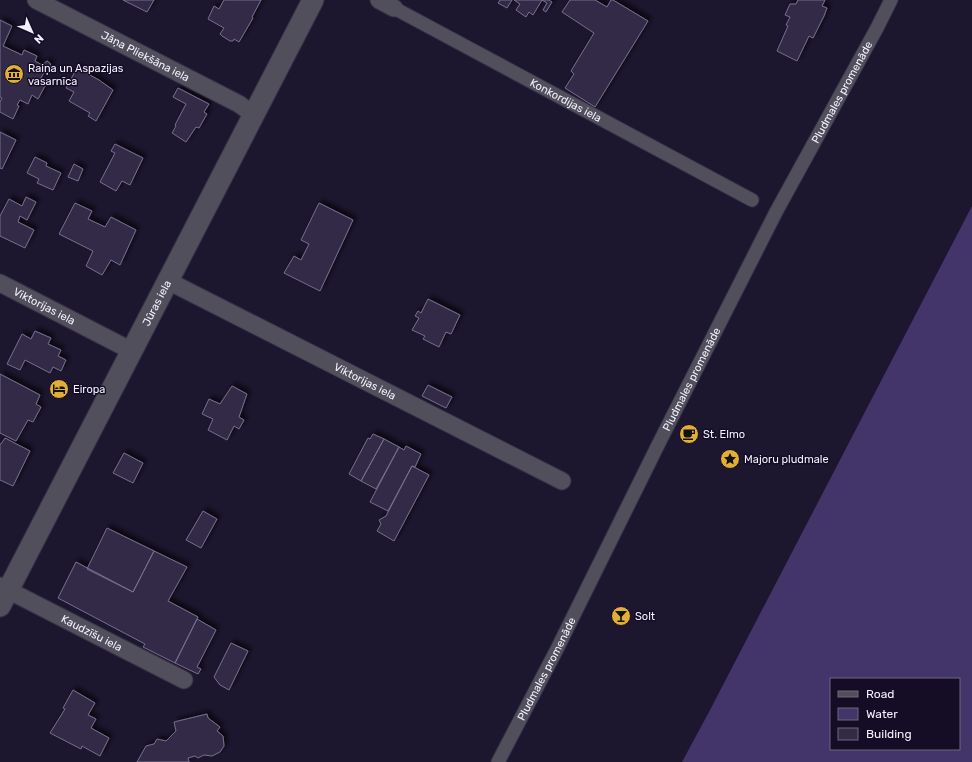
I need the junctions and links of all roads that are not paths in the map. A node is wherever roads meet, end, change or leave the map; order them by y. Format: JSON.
{"nodes":[{"id":1,"x":36,"y":0,"type":"edge"},
{"id":2,"x":313,"y":0,"type":"edge"},
{"id":3,"x":891,"y":0,"type":"edge"},
{"id":4,"x":386,"y":4,"type":"edge"},
{"id":5,"x":254,"y":115,"type":"junction"},
{"id":6,"x":752,"y":200,"type":"dead end"},
{"id":7,"x":168,"y":282,"type":"junction"},
{"id":8,"x":0,"y":283,"type":"edge"},
{"id":9,"x":132,"y":351,"type":"junction"},
{"id":10,"x":562,"y":480,"type":"dead end"},
{"id":11,"x":3,"y":594,"type":"edge"},
{"id":12,"x":184,"y":680,"type":"dead end"},
{"id":13,"x":498,"y":762,"type":"edge"}],
"edges":[{"from":1,"to":5,"type":"street","name":"Jāņa Pliekšāna iela"},
{"from":2,"to":5,"type":"street","name":"Jūras iela"},
{"from":3,"to":13,"type":"street","name":"Pludmales promenāde"},
{"from":4,"to":6,"type":"street","name":"Konkordijas iela"},
{"from":5,"to":7,"type":"street","name":"Jūras iela"},
{"from":7,"to":9,"type":"street","name":"Jūras iela"},
{"from":7,"to":10,"type":"street","name":"Viktorijas iela"},
{"from":8,"to":9,"type":"street","name":"Viktorijas iela"},
{"from":9,"to":11,"type":"street","name":"Jūras iela"},
{"from":11,"to":12,"type":"street","name":"Kaudzīšu iela"}]}
